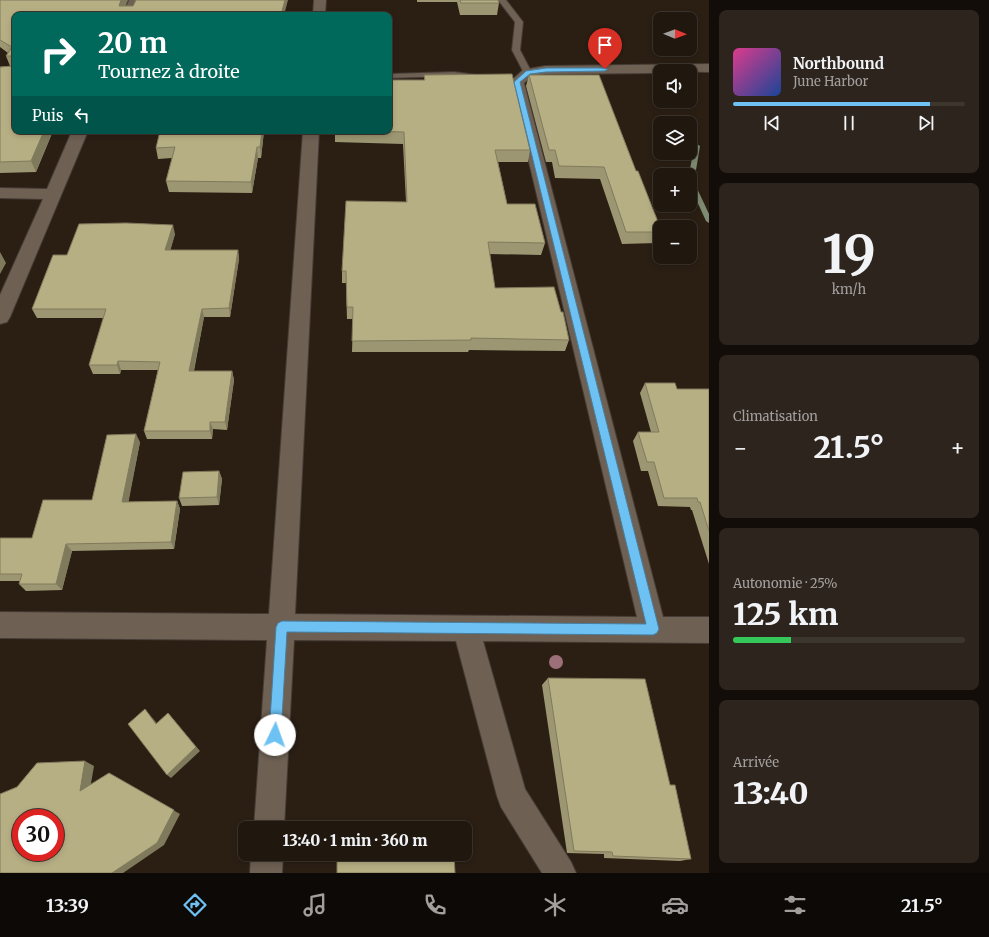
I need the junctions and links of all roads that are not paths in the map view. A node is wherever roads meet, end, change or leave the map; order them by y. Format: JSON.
{"nodes":[{"id":1,"x":135,"y":0,"type":"edge"},
{"id":2,"x":320,"y":0,"type":"edge"},
{"id":3,"x":502,"y":0,"type":"edge"},
{"id":4,"x":130,"y":12,"type":"edge"},
{"id":5,"x":319,"y":12,"type":"edge"},
{"id":6,"x":709,"y":68,"type":"edge"},
{"id":7,"x":392,"y":76,"type":"edge"},
{"id":8,"x":485,"y":78,"type":"edge"},
{"id":9,"x":518,"y":78,"type":"junction"},
{"id":10,"x":79,"y":134,"type":"edge"},
{"id":11,"x":311,"y":134,"type":"edge"},
{"id":12,"x":0,"y":193,"type":"edge"},
{"id":13,"x":53,"y":194,"type":"junction"},
{"id":14,"x":0,"y":317,"type":"edge"},
{"id":15,"x":0,"y":624,"type":"edge"},
{"id":16,"x":282,"y":627,"type":"junction"},
{"id":17,"x":466,"y":628,"type":"junction"},
{"id":18,"x":653,"y":629,"type":"junction"},
{"id":19,"x":709,"y":630,"type":"edge"},
{"id":20,"x":269,"y":821,"type":"edge"},
{"id":21,"x":267,"y":861,"type":"edge"},
{"id":22,"x":266,"y":873,"type":"edge"},
{"id":23,"x":560,"y":873,"type":"edge"}],
"edges":[{"from":1,"to":4,"type":"street"},
{"from":2,"to":5,"type":"street"},
{"from":3,"to":9,"type":"lane"},
{"from":6,"to":9,"type":"street"},
{"from":7,"to":8,"type":"lane"},
{"from":9,"to":18,"type":"street"},
{"from":10,"to":13,"type":"street"},
{"from":11,"to":16,"type":"street"},
{"from":12,"to":13,"type":"street"},
{"from":13,"to":14,"type":"street"},
{"from":15,"to":16,"type":"street"},
{"from":16,"to":17,"type":"street"},
{"from":16,"to":20,"type":"street"},
{"from":17,"to":18,"type":"street"},
{"from":17,"to":23,"type":"street"},
{"from":18,"to":19,"type":"street"},
{"from":21,"to":22,"type":"street"}]}
